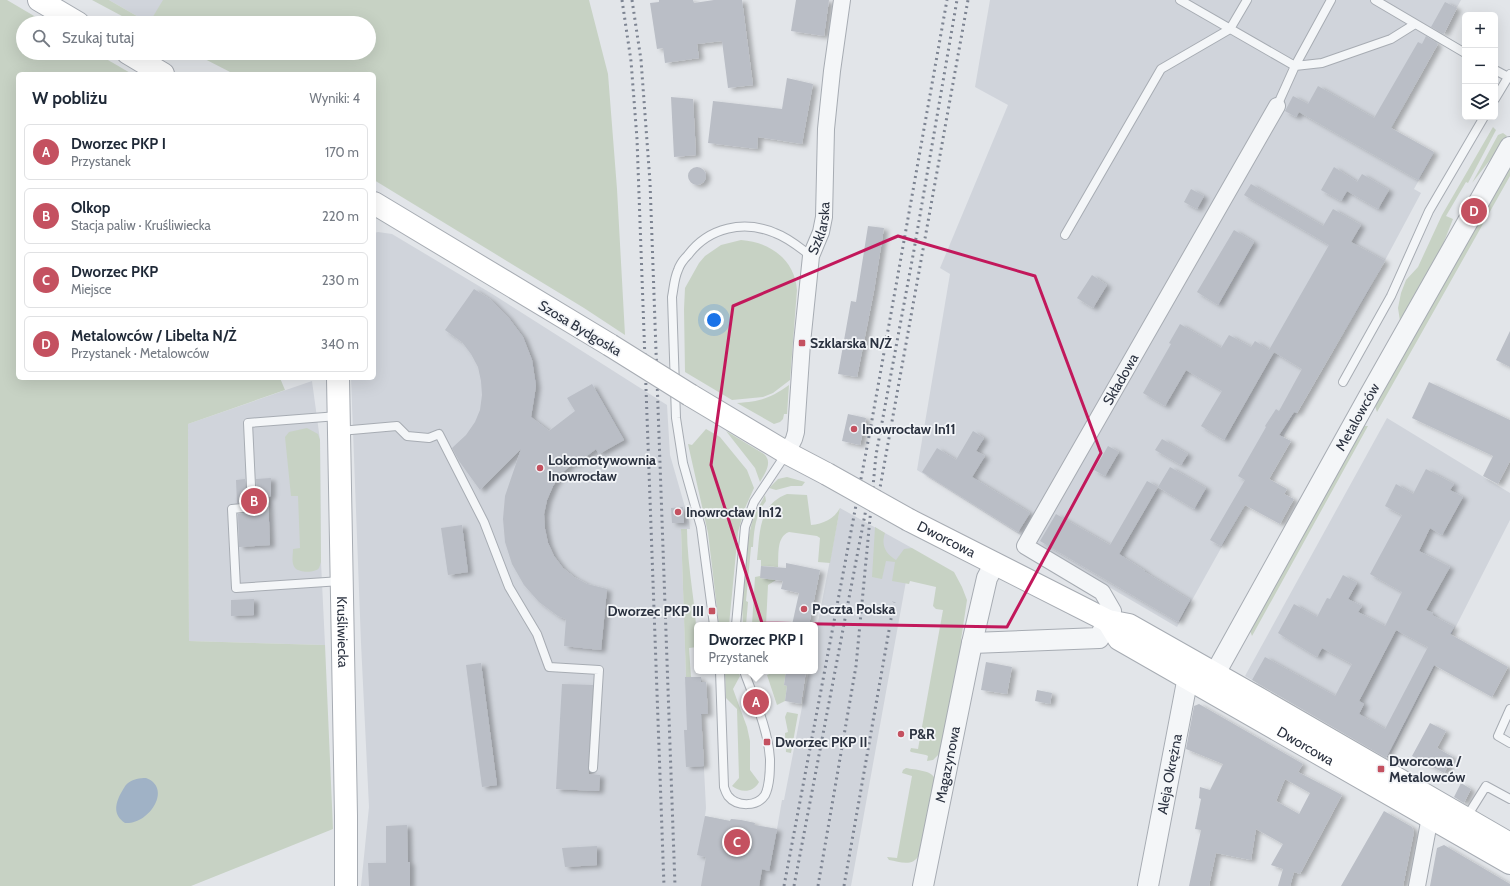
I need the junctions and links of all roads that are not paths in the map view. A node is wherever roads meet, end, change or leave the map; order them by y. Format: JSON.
{"nodes":[{"id":1,"x":39,"y":0,"type":"edge"},
{"id":2,"x":842,"y":0,"type":"edge"},
{"id":3,"x":1180,"y":0,"type":"edge"},
{"id":4,"x":1247,"y":0,"type":"edge"},
{"id":5,"x":1331,"y":0,"type":"edge"},
{"id":6,"x":1375,"y":0,"type":"edge"},
{"id":7,"x":66,"y":16,"type":"edge"},
{"id":8,"x":1415,"y":24,"type":"junction"},
{"id":9,"x":1230,"y":29,"type":"junction"},
{"id":10,"x":1462,"y":51,"type":"edge"},
{"id":11,"x":140,"y":60,"type":"edge"},
{"id":12,"x":1295,"y":66,"type":"junction"},
{"id":13,"x":1498,"y":71,"type":"edge"},
{"id":14,"x":160,"y":72,"type":"edge"},
{"id":15,"x":1509,"y":76,"type":"edge"},
{"id":16,"x":1498,"y":94,"type":"edge"},
{"id":17,"x":1278,"y":106,"type":"joint"},
{"id":18,"x":1482,"y":120,"type":"edge"},
{"id":19,"x":1510,"y":147,"type":"edge"},
{"id":20,"x":376,"y":204,"type":"edge"},
{"id":21,"x":1065,"y":235,"type":"dead end"},
{"id":22,"x":811,"y":256,"type":"junction"},
{"id":23,"x":338,"y":380,"type":"edge"},
{"id":24,"x":1343,"y":382,"type":"dead end"},
{"id":25,"x":339,"y":424,"type":"junction"},
{"id":26,"x":787,"y":453,"type":"junction"},
{"id":27,"x":995,"y":563,"type":"junction"},
{"id":28,"x":342,"y":581,"type":"junction"},
{"id":29,"x":1108,"y":621,"type":"junction"},
{"id":30,"x":714,"y":622,"type":"edge"},
{"id":31,"x":736,"y":622,"type":"edge"},
{"id":32,"x":972,"y":643,"type":"junction"},
{"id":33,"x":720,"y":674,"type":"edge"},
{"id":34,"x":745,"y":674,"type":"edge"},
{"id":35,"x":1203,"y":676,"type":"junction"},
{"id":36,"x":1510,"y":709,"type":"edge"},
{"id":37,"x":1510,"y":743,"type":"edge"},
{"id":38,"x":593,"y":768,"type":"dead end"},
{"id":39,"x":1510,"y":799,"type":"edge"},
{"id":40,"x":1434,"y":810,"type":"junction"},
{"id":41,"x":1465,"y":819,"type":"junction"},
{"id":42,"x":1510,"y":844,"type":"edge"},
{"id":43,"x":1510,"y":863,"type":"edge"},
{"id":44,"x":346,"y":886,"type":"edge"},
{"id":45,"x":924,"y":886,"type":"edge"},
{"id":46,"x":1148,"y":886,"type":"edge"},
{"id":47,"x":1417,"y":886,"type":"edge"}],
"edges":[{"from":1,"to":7,"type":"main road"},
{"from":2,"to":22,"type":"street","name":"Szklarska"},
{"from":3,"to":9,"type":"lane"},
{"from":4,"to":9,"type":"lane"},
{"from":5,"to":12,"type":"lane"},
{"from":6,"to":8,"type":"lane"},
{"from":8,"to":10,"type":"lane"},
{"from":8,"to":12,"type":"lane"},
{"from":9,"to":12,"type":"lane"},
{"from":9,"to":21,"type":"lane"},
{"from":11,"to":14,"type":"main road"},
{"from":12,"to":17,"type":"lane"},
{"from":13,"to":15,"type":"lane"},
{"from":15,"to":16,"type":"lane"},
{"from":17,"to":29,"type":"street","name":"Składowa"},
{"from":18,"to":24,"type":"lane"},
{"from":19,"to":35,"type":"street","name":"Metalowców"},
{"from":20,"to":26,"type":"main road","name":"Szosa Bydgoska","bridge":true},
{"from":22,"to":26,"type":"street","name":"Szklarska"},
{"from":22,"to":30,"type":"lane"},
{"from":23,"to":25,"type":"main road","name":"Kruśliwiecka"},
{"from":25,"to":28,"type":"main road","name":"Kruśliwiecka"},
{"from":25,"to":28,"type":"lane"},
{"from":25,"to":38,"type":"lane"},
{"from":26,"to":27,"type":"main road","name":"Dworcowa","bridge":true},
{"from":26,"to":31,"type":"lane"},
{"from":27,"to":29,"type":"main road","name":"Dworcowa"},
{"from":27,"to":32,"type":"street","name":"Magazynowa"},
{"from":28,"to":44,"type":"main road","name":"Kruśliwiecka"},
{"from":29,"to":32,"type":"street"},
{"from":29,"to":35,"type":"main road","name":"Dworcowa"},
{"from":32,"to":45,"type":"street","name":"Magazynowa"},
{"from":33,"to":34,"type":"lane"},
{"from":35,"to":40,"type":"main road","name":"Dworcowa"},
{"from":35,"to":46,"type":"street","name":"Aleja Okrężna"},
{"from":36,"to":37,"type":"lane"},
{"from":39,"to":41,"type":"lane"},
{"from":40,"to":41,"type":"main road","name":"Dworcowa"},
{"from":40,"to":43,"type":"main road","name":"Dworcowa"},
{"from":40,"to":47,"type":"street"},
{"from":41,"to":42,"type":"main road","name":"Dworcowa"}]}
